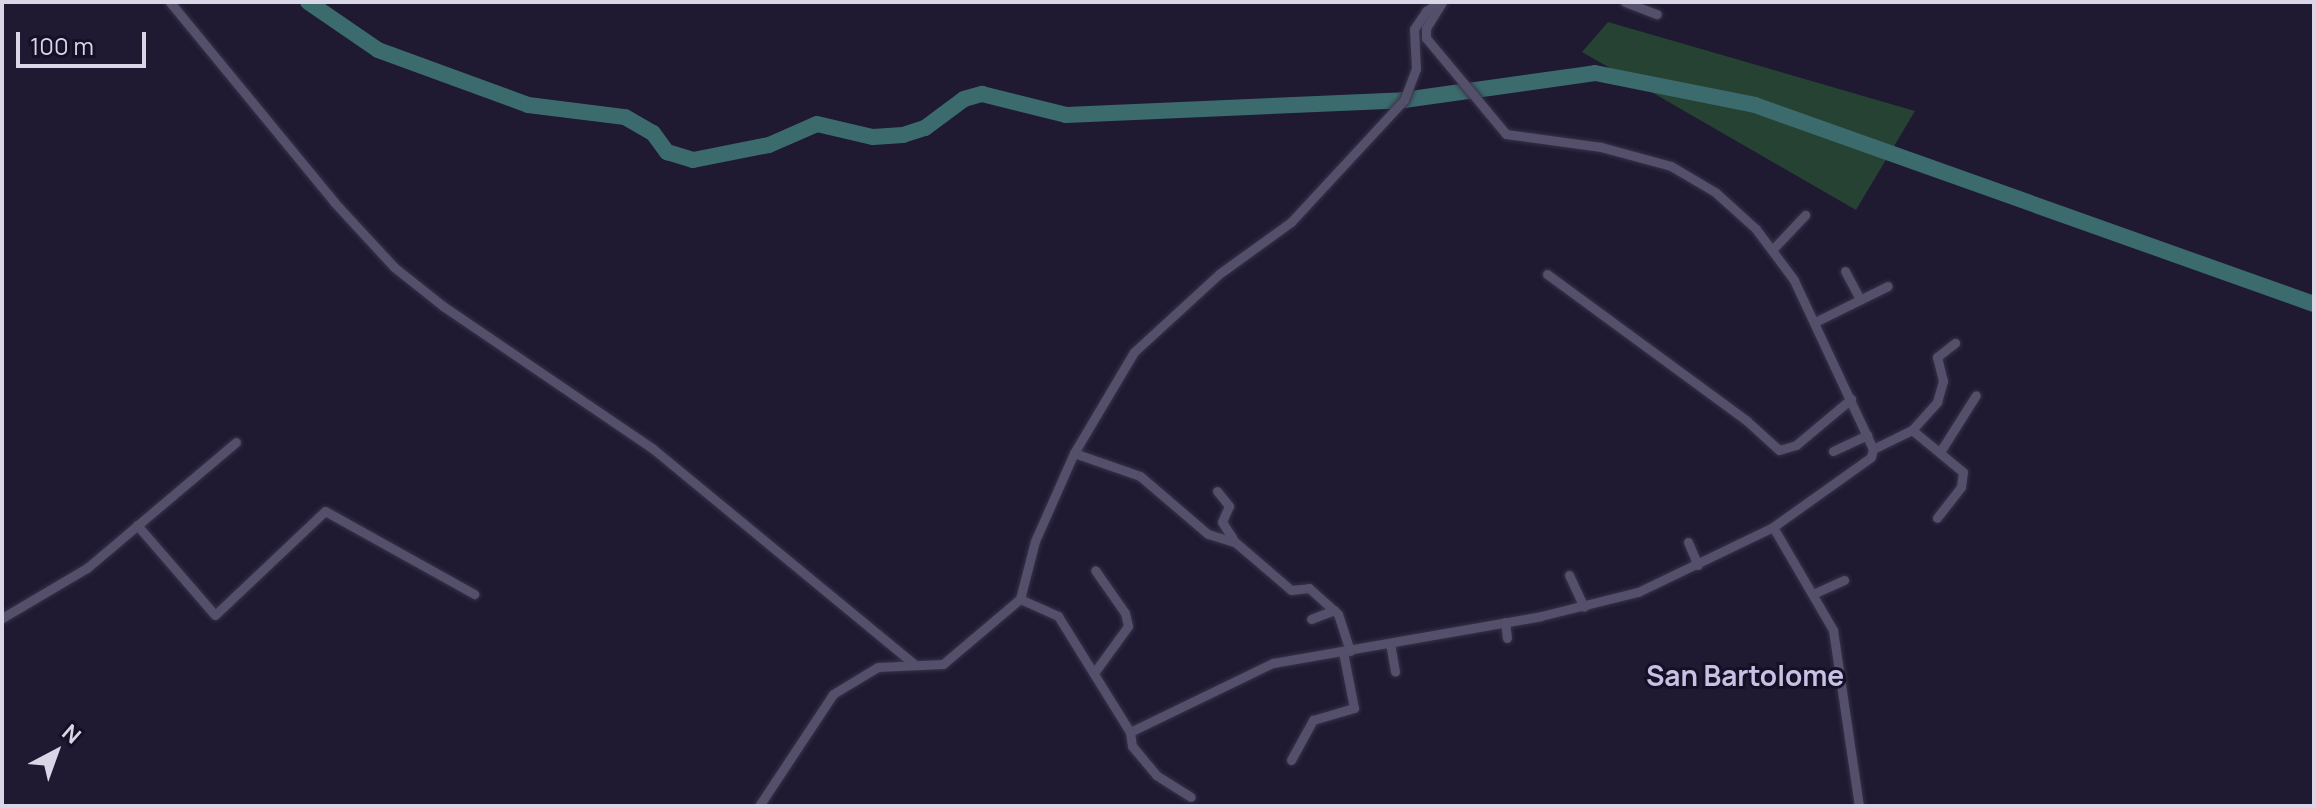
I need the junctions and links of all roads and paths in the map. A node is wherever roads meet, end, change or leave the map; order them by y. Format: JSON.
{"nodes":[{"id":1,"x":170,"y":2,"type":"edge"},
{"id":2,"x":1441,"y":2,"type":"edge"},
{"id":3,"x":1625,"y":2,"type":"edge"},
{"id":4,"x":1423,"y":6,"type":"edge"},
{"id":5,"x":1657,"y":14,"type":"dead end"},
{"id":6,"x":1805,"y":215,"type":"dead end"},
{"id":7,"x":1773,"y":249,"type":"junction"},
{"id":8,"x":1845,"y":271,"type":"dead end"},
{"id":9,"x":1547,"y":274,"type":"dead end"},
{"id":10,"x":1888,"y":286,"type":"dead end"},
{"id":11,"x":1860,"y":299,"type":"junction"},
{"id":12,"x":1815,"y":322,"type":"junction"},
{"id":13,"x":1955,"y":343,"type":"dead end"},
{"id":14,"x":1976,"y":395,"type":"dead end"},
{"id":15,"x":1851,"y":399,"type":"junction"},
{"id":16,"x":1912,"y":430,"type":"junction"},
{"id":17,"x":1867,"y":435,"type":"junction"},
{"id":18,"x":236,"y":442,"type":"dead end"},
{"id":19,"x":1873,"y":449,"type":"junction"},
{"id":20,"x":1833,"y":451,"type":"dead end"},
{"id":21,"x":1940,"y":452,"type":"junction"},
{"id":22,"x":1074,"y":453,"type":"junction"},
{"id":23,"x":1217,"y":491,"type":"dead end"},
{"id":24,"x":1937,"y":518,"type":"dead end"},
{"id":25,"x":137,"y":525,"type":"junction"},
{"id":26,"x":1773,"y":527,"type":"junction"},
{"id":27,"x":1235,"y":542,"type":"junction"},
{"id":28,"x":1688,"y":542,"type":"dead end"},
{"id":29,"x":1698,"y":565,"type":"junction"},
{"id":30,"x":1095,"y":570,"type":"dead end"},
{"id":31,"x":1569,"y":575,"type":"dead end"},
{"id":32,"x":1844,"y":580,"type":"dead end"},
{"id":33,"x":1815,"y":593,"type":"junction"},
{"id":34,"x":474,"y":594,"type":"dead end"},
{"id":35,"x":1020,"y":599,"type":"junction"},
{"id":36,"x":1584,"y":607,"type":"junction"},
{"id":37,"x":1334,"y":610,"type":"junction"},
{"id":38,"x":2,"y":618,"type":"edge"},
{"id":39,"x":1311,"y":619,"type":"dead end"},
{"id":40,"x":1505,"y":622,"type":"junction"},
{"id":41,"x":1507,"y":638,"type":"dead end"},
{"id":42,"x":1390,"y":643,"type":"junction"},
{"id":43,"x":1346,"y":652,"type":"junction"},
{"id":44,"x":915,"y":665,"type":"junction"},
{"id":45,"x":1395,"y":672,"type":"dead end"},
{"id":46,"x":1094,"y":673,"type":"junction"},
{"id":47,"x":1130,"y":732,"type":"junction"},
{"id":48,"x":1291,"y":760,"type":"dead end"},
{"id":49,"x":1191,"y":797,"type":"dead end"},
{"id":50,"x":759,"y":806,"type":"edge"},
{"id":51,"x":1859,"y":806,"type":"edge"}],
"edges":[{"from":1,"to":44,"type":"street"},
{"from":2,"to":4,"type":"street"},
{"from":2,"to":7,"type":"street"},
{"from":3,"to":5,"type":"street"},
{"from":4,"to":22,"type":"street"},
{"from":6,"to":7,"type":"street"},
{"from":7,"to":12,"type":"street"},
{"from":8,"to":11,"type":"street"},
{"from":9,"to":15,"type":"street"},
{"from":10,"to":11,"type":"street"},
{"from":11,"to":12,"type":"street"},
{"from":12,"to":15,"type":"street"},
{"from":13,"to":16,"type":"street"},
{"from":14,"to":21,"type":"street"},
{"from":15,"to":17,"type":"street"},
{"from":16,"to":19,"type":"street"},
{"from":16,"to":21,"type":"street"},
{"from":17,"to":19,"type":"street"},
{"from":17,"to":20,"type":"street"},
{"from":18,"to":25,"type":"street"},
{"from":19,"to":26,"type":"street"},
{"from":21,"to":24,"type":"street"},
{"from":22,"to":27,"type":"street"},
{"from":22,"to":35,"type":"street"},
{"from":23,"to":27,"type":"street"},
{"from":25,"to":34,"type":"street"},
{"from":25,"to":38,"type":"street"},
{"from":26,"to":29,"type":"street"},
{"from":26,"to":33,"type":"street"},
{"from":27,"to":37,"type":"street"},
{"from":28,"to":29,"type":"street"},
{"from":29,"to":36,"type":"street"},
{"from":30,"to":46,"type":"street"},
{"from":31,"to":36,"type":"street"},
{"from":32,"to":33,"type":"street"},
{"from":33,"to":51,"type":"street"},
{"from":35,"to":44,"type":"street"},
{"from":35,"to":46,"type":"street"},
{"from":36,"to":40,"type":"street"},
{"from":37,"to":39,"type":"street"},
{"from":37,"to":43,"type":"street"},
{"from":40,"to":41,"type":"street"},
{"from":40,"to":42,"type":"street"},
{"from":42,"to":43,"type":"street"},
{"from":42,"to":45,"type":"street"},
{"from":43,"to":47,"type":"street"},
{"from":43,"to":48,"type":"street"},
{"from":44,"to":50,"type":"street"},
{"from":46,"to":47,"type":"street"},
{"from":47,"to":49,"type":"street"}]}
